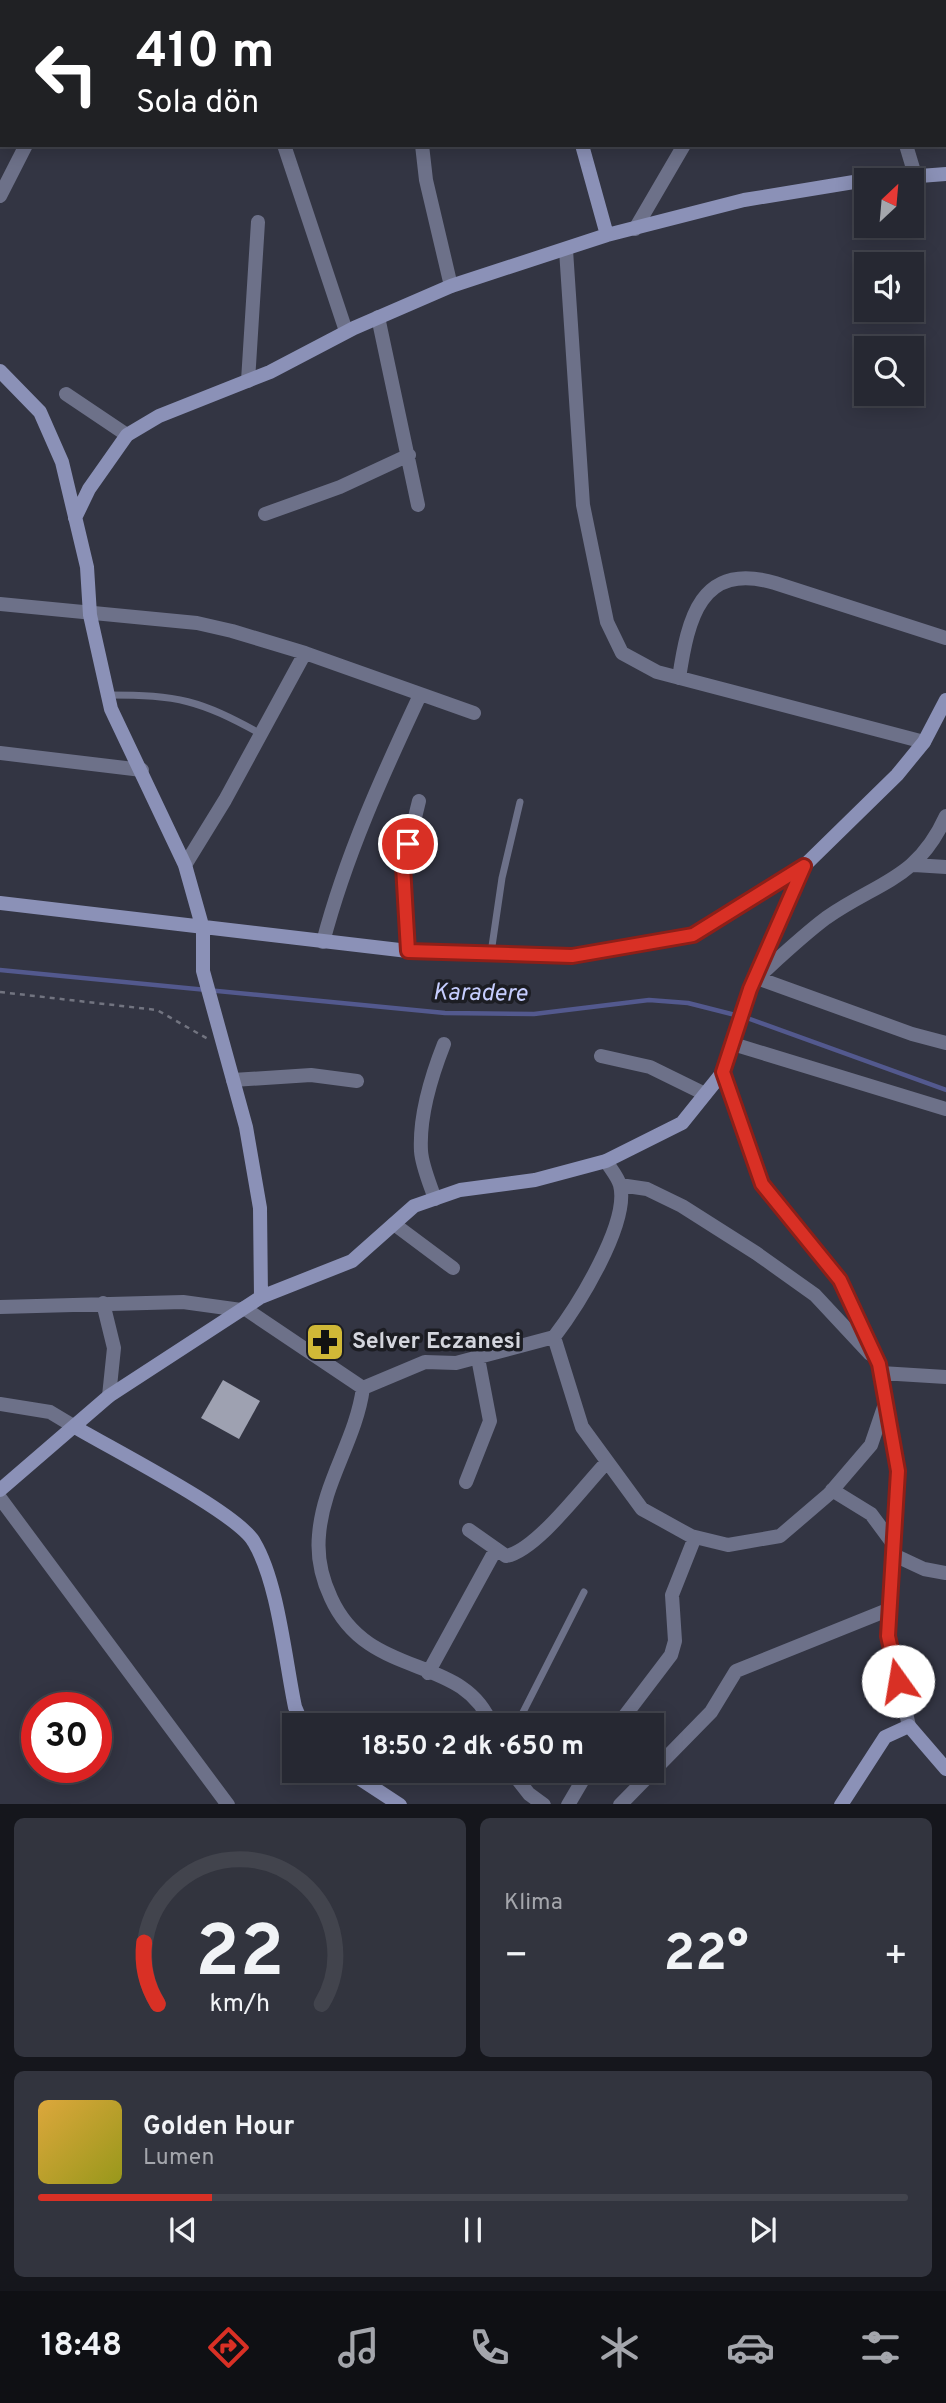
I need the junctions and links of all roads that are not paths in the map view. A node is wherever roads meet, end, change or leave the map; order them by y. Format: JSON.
{"nodes":[{"id":1,"x":25,"y":147,"type":"edge"},
{"id":2,"x":285,"y":147,"type":"edge"},
{"id":3,"x":412,"y":147,"type":"edge"},
{"id":4,"x":422,"y":147,"type":"edge"},
{"id":5,"x":583,"y":147,"type":"edge"},
{"id":6,"x":683,"y":147,"type":"edge"},
{"id":7,"x":907,"y":147,"type":"edge"},
{"id":8,"x":913,"y":168,"type":"edge"},
{"id":9,"x":946,"y":174,"type":"edge"},
{"id":10,"x":924,"y":175,"type":"edge"},
{"id":11,"x":426,"y":180,"type":"junction"},
{"id":12,"x":854,"y":182,"type":"edge"},
{"id":13,"x":0,"y":196,"type":"edge"},
{"id":14,"x":258,"y":222,"type":"dead end"},
{"id":15,"x":635,"y":229,"type":"junction"},
{"id":16,"x":607,"y":235,"type":"junction"},
{"id":17,"x":566,"y":250,"type":"junction"},
{"id":18,"x":451,"y":286,"type":"junction"},
{"id":19,"x":378,"y":317,"type":"junction"},
{"id":20,"x":346,"y":331,"type":"junction"},
{"id":21,"x":0,"y":371,"type":"edge"},
{"id":22,"x":248,"y":381,"type":"junction"},
{"id":23,"x":65,"y":394,"type":"dead end"},
{"id":24,"x":127,"y":435,"type":"junction"},
{"id":25,"x":409,"y":455,"type":"junction"},
{"id":26,"x":418,"y":505,"type":"dead end"},
{"id":27,"x":265,"y":514,"type":"dead end"},
{"id":28,"x":75,"y":518,"type":"junction"},
{"id":29,"x":0,"y":604,"type":"edge"},
{"id":30,"x":90,"y":615,"type":"junction"},
{"id":31,"x":946,"y":638,"type":"edge"},
{"id":32,"x":305,"y":653,"type":"junction"},
{"id":33,"x":679,"y":678,"type":"junction"},
{"id":34,"x":108,"y":695,"type":"junction"},
{"id":35,"x":420,"y":695,"type":"junction"},
{"id":36,"x":946,"y":700,"type":"edge"},
{"id":37,"x":474,"y":713,"type":"dead end"},
{"id":38,"x":941,"y":723,"type":"edge"},
{"id":39,"x":261,"y":734,"type":"junction"},
{"id":40,"x":924,"y":743,"type":"junction"},
{"id":41,"x":0,"y":753,"type":"edge"},
{"id":42,"x":142,"y":770,"type":"junction"},
{"id":43,"x":419,"y":801,"type":"dead end"},
{"id":44,"x":520,"y":802,"type":"dead end"},
{"id":45,"x":946,"y":816,"type":"edge"},
{"id":46,"x":185,"y":865,"type":"junction"},
{"id":47,"x":914,"y":865,"type":"junction"},
{"id":48,"x":804,"y":866,"type":"junction"},
{"id":49,"x":946,"y":867,"type":"edge"},
{"id":50,"x":0,"y":902,"type":"edge"},
{"id":51,"x":203,"y":929,"type":"junction"},
{"id":52,"x":323,"y":942,"type":"junction"},
{"id":53,"x":408,"y":951,"type":"junction"},
{"id":54,"x":491,"y":953,"type":"junction"},
{"id":55,"x":753,"y":983,"type":"junction"},
{"id":56,"x":735,"y":1039,"type":"junction"},
{"id":57,"x":946,"y":1042,"type":"edge"},
{"id":58,"x":444,"y":1044,"type":"dead end"},
{"id":59,"x":601,"y":1056,"type":"dead end"},
{"id":60,"x":723,"y":1072,"type":"junction"},
{"id":61,"x":233,"y":1080,"type":"junction"},
{"id":62,"x":357,"y":1081,"type":"dead end"},
{"id":63,"x":705,"y":1094,"type":"junction"},
{"id":64,"x":946,"y":1109,"type":"edge"},
{"id":65,"x":606,"y":1161,"type":"junction"},
{"id":66,"x":620,"y":1185,"type":"junction"},
{"id":67,"x":435,"y":1199,"type":"junction"},
{"id":68,"x":394,"y":1224,"type":"junction"},
{"id":69,"x":453,"y":1268,"type":"dead end"},
{"id":70,"x":261,"y":1297,"type":"junction"},
{"id":71,"x":103,"y":1303,"type":"junction"},
{"id":72,"x":0,"y":1307,"type":"edge"},
{"id":73,"x":243,"y":1309,"type":"junction"},
{"id":74,"x":554,"y":1337,"type":"junction"},
{"id":75,"x":478,"y":1358,"type":"junction"},
{"id":76,"x":880,"y":1369,"type":"junction"},
{"id":77,"x":946,"y":1377,"type":"edge"},
{"id":78,"x":363,"y":1388,"type":"junction"},
{"id":79,"x":109,"y":1396,"type":"junction"},
{"id":80,"x":885,"y":1402,"type":"junction"},
{"id":81,"x":0,"y":1404,"type":"edge"},
{"id":82,"x":75,"y":1427,"type":"junction"},
{"id":83,"x":606,"y":1463,"type":"junction"},
{"id":84,"x":466,"y":1482,"type":"dead end"},
{"id":85,"x":0,"y":1490,"type":"edge"},
{"id":86,"x":832,"y":1490,"type":"junction"},
{"id":87,"x":0,"y":1498,"type":"edge"},
{"id":88,"x":469,"y":1530,"type":"dead end"},
{"id":89,"x":695,"y":1537,"type":"junction"},
{"id":90,"x":496,"y":1549,"type":"junction"},
{"id":91,"x":894,"y":1550,"type":"junction"},
{"id":92,"x":946,"y":1573,"type":"edge"},
{"id":93,"x":584,"y":1592,"type":"dead end"},
{"id":94,"x":890,"y":1609,"type":"junction"},
{"id":95,"x":429,"y":1673,"type":"junction"},
{"id":96,"x":298,"y":1713,"type":"edge"},
{"id":97,"x":485,"y":1713,"type":"edge"},
{"id":98,"x":523,"y":1713,"type":"edge"},
{"id":99,"x":627,"y":1713,"type":"edge"},
{"id":100,"x":909,"y":1726,"type":"junction"},
{"id":101,"x":946,"y":1769,"type":"edge"},
{"id":102,"x":367,"y":1783,"type":"edge"},
{"id":103,"x":521,"y":1783,"type":"edge"},
{"id":104,"x":581,"y":1783,"type":"edge"},
{"id":105,"x":228,"y":1804,"type":"edge"},
{"id":106,"x":400,"y":1804,"type":"edge"},
{"id":107,"x":544,"y":1804,"type":"edge"},
{"id":108,"x":568,"y":1804,"type":"edge"},
{"id":109,"x":620,"y":1804,"type":"edge"},
{"id":110,"x":841,"y":1804,"type":"edge"}],
"edges":[{"from":1,"to":13,"type":"street"},
{"from":2,"to":20,"type":"street"},
{"from":3,"to":11,"type":"street"},
{"from":4,"to":11,"type":"street"},
{"from":5,"to":16,"type":"street"},
{"from":6,"to":15,"type":"street"},
{"from":7,"to":8,"type":"street"},
{"from":9,"to":10,"type":"street"},
{"from":11,"to":18,"type":"street"},
{"from":12,"to":15,"type":"street"},
{"from":14,"to":22,"type":"street"},
{"from":15,"to":16,"type":"street"},
{"from":16,"to":17,"type":"street"},
{"from":17,"to":18,"type":"street"},
{"from":17,"to":33,"type":"street"},
{"from":18,"to":19,"type":"street"},
{"from":19,"to":20,"type":"street"},
{"from":19,"to":25,"type":"street"},
{"from":20,"to":22,"type":"street"},
{"from":21,"to":28,"type":"street"},
{"from":22,"to":24,"type":"street"},
{"from":23,"to":24,"type":"street"},
{"from":24,"to":28,"type":"street"},
{"from":25,"to":26,"type":"street"},
{"from":25,"to":27,"type":"street"},
{"from":28,"to":30,"type":"street"},
{"from":29,"to":30,"type":"street"},
{"from":30,"to":32,"type":"street"},
{"from":30,"to":34,"type":"street"},
{"from":31,"to":33,"type":"street"},
{"from":32,"to":35,"type":"street"},
{"from":32,"to":39,"type":"street"},
{"from":33,"to":40,"type":"street"},
{"from":34,"to":39,"type":"lane"},
{"from":34,"to":42,"type":"street"},
{"from":35,"to":37,"type":"street"},
{"from":35,"to":52,"type":"street"},
{"from":36,"to":38,"type":"street"},
{"from":38,"to":40,"type":"street"},
{"from":39,"to":46,"type":"street"},
{"from":40,"to":48,"type":"street"},
{"from":41,"to":42,"type":"street"},
{"from":42,"to":46,"type":"street"},
{"from":43,"to":53,"type":"street"},
{"from":44,"to":54,"type":"lane"},
{"from":45,"to":47,"type":"street"},
{"from":46,"to":51,"type":"street"},
{"from":47,"to":49,"type":"street"},
{"from":47,"to":55,"type":"street"},
{"from":48,"to":54,"type":"street"},
{"from":48,"to":55,"type":"street"},
{"from":50,"to":51,"type":"street"},
{"from":51,"to":52,"type":"street"},
{"from":51,"to":61,"type":"street"},
{"from":52,"to":53,"type":"street"},
{"from":53,"to":54,"type":"street"},
{"from":55,"to":56,"type":"street"},
{"from":55,"to":57,"type":"street"},
{"from":56,"to":60,"type":"street"},
{"from":56,"to":64,"type":"street"},
{"from":58,"to":67,"type":"street"},
{"from":59,"to":63,"type":"street"},
{"from":60,"to":63,"type":"street"},
{"from":60,"to":76,"type":"street"},
{"from":61,"to":62,"type":"street"},
{"from":61,"to":70,"type":"street"},
{"from":63,"to":65,"type":"street"},
{"from":65,"to":66,"type":"street"},
{"from":65,"to":67,"type":"street"},
{"from":66,"to":74,"type":"street"},
{"from":66,"to":76,"type":"street"},
{"from":67,"to":68,"type":"street"},
{"from":68,"to":69,"type":"street"},
{"from":68,"to":70,"type":"street"},
{"from":70,"to":73,"type":"street"},
{"from":71,"to":72,"type":"street"},
{"from":71,"to":73,"type":"street"},
{"from":71,"to":79,"type":"street"},
{"from":73,"to":78,"type":"street"},
{"from":73,"to":79,"type":"street"},
{"from":74,"to":75,"type":"street"},
{"from":74,"to":83,"type":"street"},
{"from":75,"to":78,"type":"street"},
{"from":75,"to":84,"type":"street"},
{"from":76,"to":77,"type":"street"},
{"from":76,"to":80,"type":"street"},
{"from":78,"to":95,"type":"street"},
{"from":79,"to":82,"type":"street"},
{"from":80,"to":86,"type":"street"},
{"from":80,"to":91,"type":"street"},
{"from":81,"to":82,"type":"street"},
{"from":82,"to":85,"type":"street"},
{"from":82,"to":96,"type":"street"},
{"from":83,"to":89,"type":"street"},
{"from":83,"to":90,"type":"street"},
{"from":86,"to":89,"type":"street"},
{"from":86,"to":91,"type":"street"},
{"from":87,"to":105,"type":"street"},
{"from":88,"to":90,"type":"street"},
{"from":89,"to":99,"type":"street"},
{"from":90,"to":95,"type":"street"},
{"from":91,"to":92,"type":"street"},
{"from":91,"to":94,"type":"street"},
{"from":93,"to":98,"type":"lane"},
{"from":94,"to":100,"type":"street"},
{"from":94,"to":109,"type":"street"},
{"from":95,"to":97,"type":"street"},
{"from":100,"to":101,"type":"street"},
{"from":100,"to":110,"type":"street"},
{"from":102,"to":106,"type":"street"},
{"from":103,"to":107,"type":"street"},
{"from":104,"to":108,"type":"street"}]}
